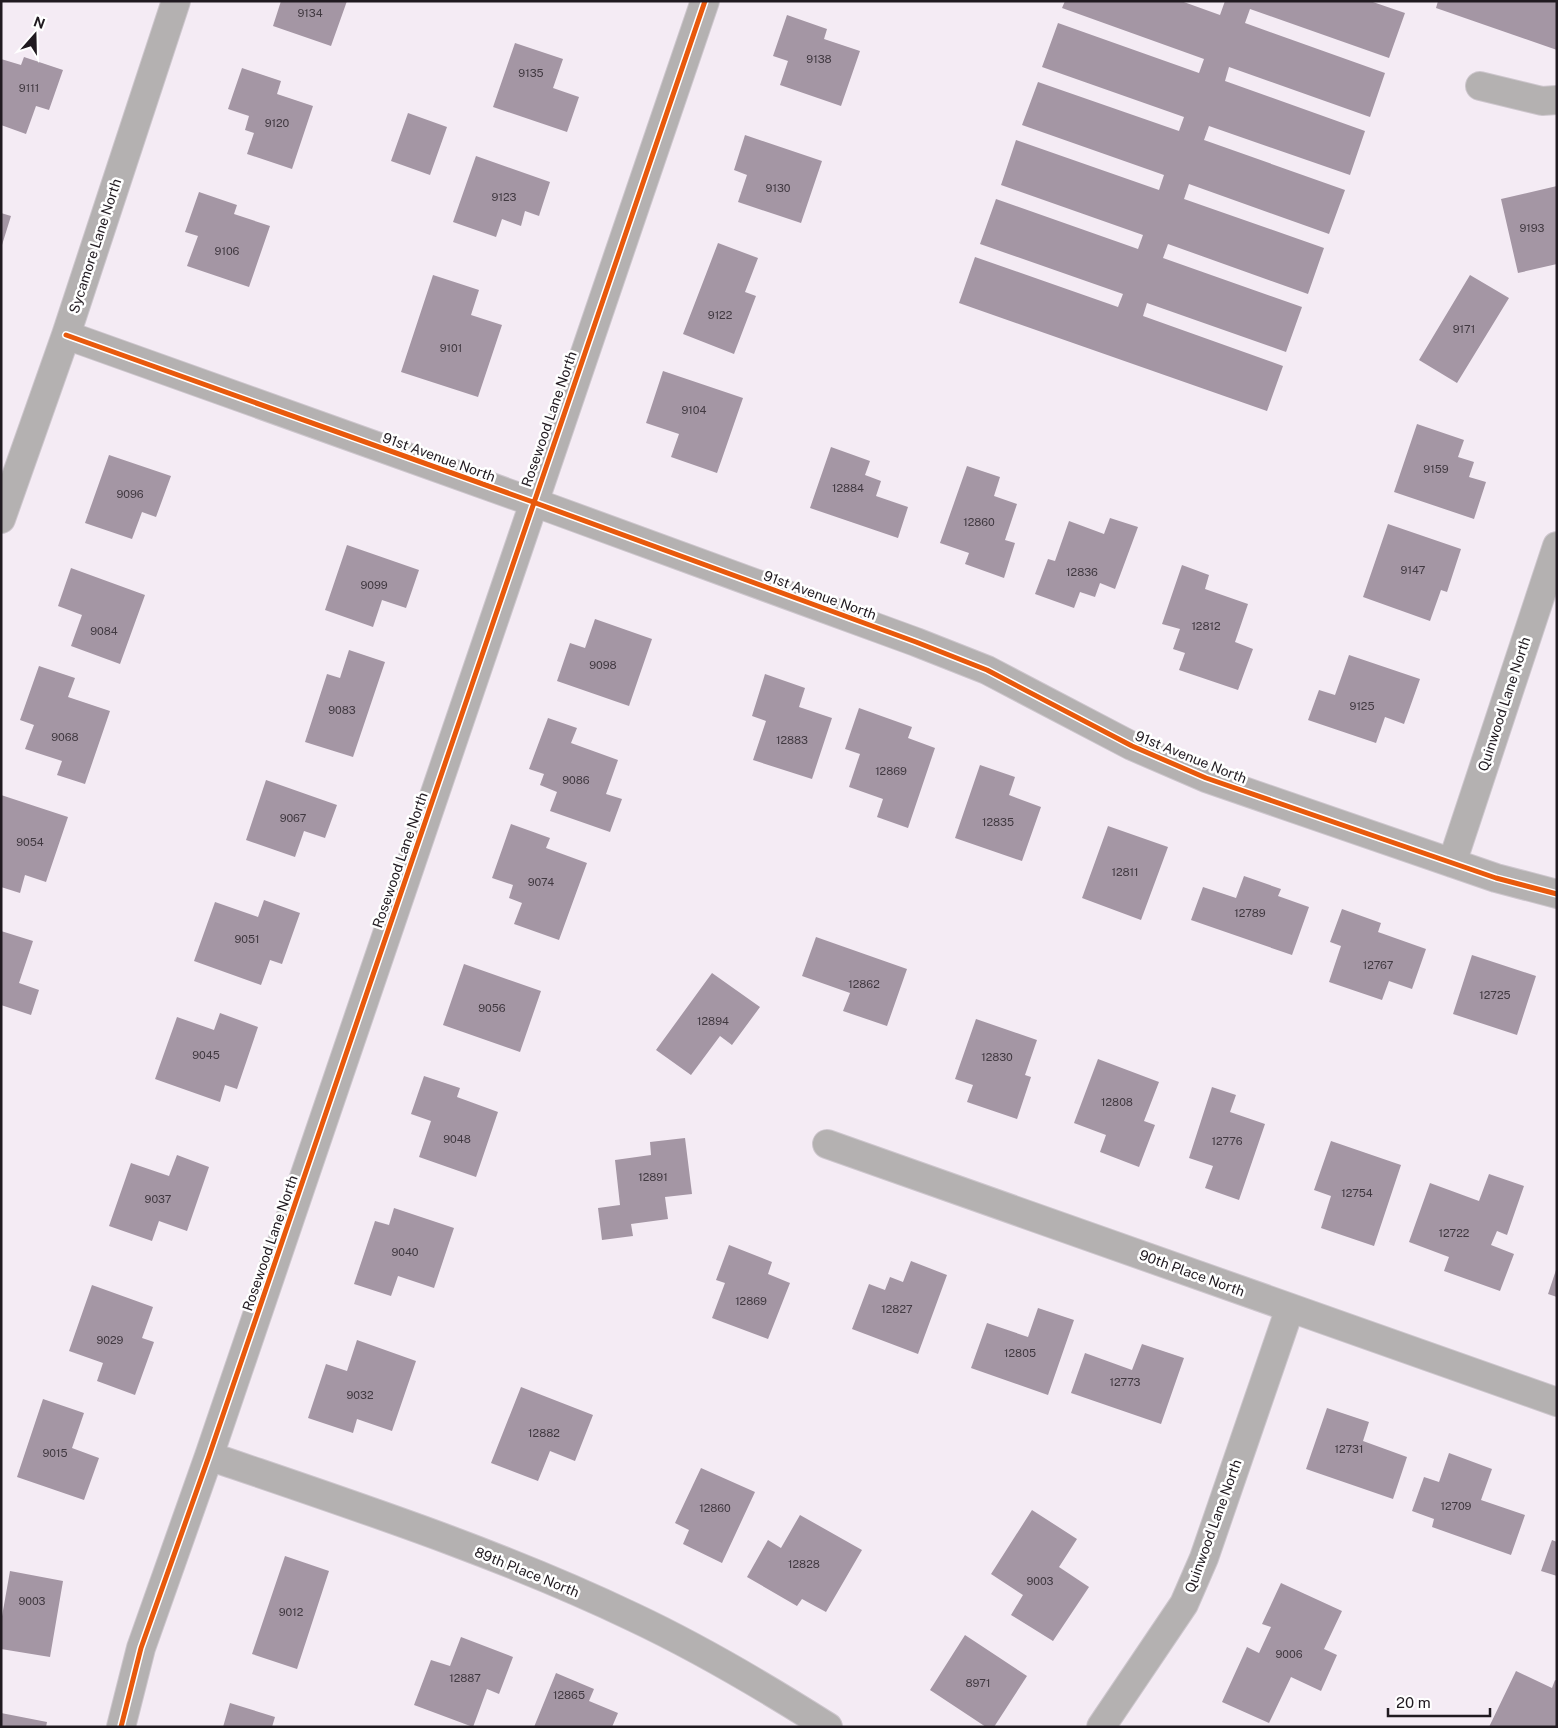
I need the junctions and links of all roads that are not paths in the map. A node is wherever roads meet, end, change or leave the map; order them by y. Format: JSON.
{"nodes":[{"id":1,"x":176,"y":1,"type":"edge"},
{"id":2,"x":704,"y":1,"type":"edge"},
{"id":3,"x":1480,"y":86,"type":"dead end"},
{"id":4,"x":1557,"y":100,"type":"edge"},
{"id":5,"x":66,"y":335,"type":"junction"},
{"id":6,"x":533,"y":502,"type":"junction"},
{"id":7,"x":1,"y":519,"type":"edge"},
{"id":8,"x":1557,"y":546,"type":"edge"},
{"id":9,"x":1452,"y":863,"type":"junction"},
{"id":10,"x":1557,"y":894,"type":"edge"},
{"id":11,"x":827,"y":1144,"type":"dead end"},
{"id":12,"x":1290,"y":1308,"type":"junction"},
{"id":13,"x":1557,"y":1402,"type":"edge"},
{"id":14,"x":209,"y":1456,"type":"junction"},
{"id":15,"x":121,"y":1727,"type":"edge"},
{"id":16,"x":828,"y":1727,"type":"edge"},
{"id":17,"x":1101,"y":1727,"type":"edge"}],
"edges":[{"from":1,"to":5,"type":"street","name":"Sycamore Lane North"},
{"from":2,"to":6,"type":"street","name":"Rosewood Lane North"},
{"from":3,"to":4,"type":"street"},
{"from":5,"to":6,"type":"street","name":"91st Avenue North"},
{"from":5,"to":7,"type":"street","name":"Sycamore Lane North"},
{"from":6,"to":9,"type":"street","name":"91st Avenue North"},
{"from":6,"to":14,"type":"street","name":"Rosewood Lane North"},
{"from":8,"to":9,"type":"street","name":"Quinwood Lane North"},
{"from":9,"to":10,"type":"street","name":"91st Avenue North"},
{"from":11,"to":12,"type":"street","name":"90th Place North"},
{"from":12,"to":13,"type":"street","name":"90th Place North"},
{"from":12,"to":17,"type":"street","name":"Quinwood Lane North"},
{"from":14,"to":15,"type":"street","name":"Rosewood Lane North"},
{"from":14,"to":16,"type":"street","name":"89th Place North"}]}
